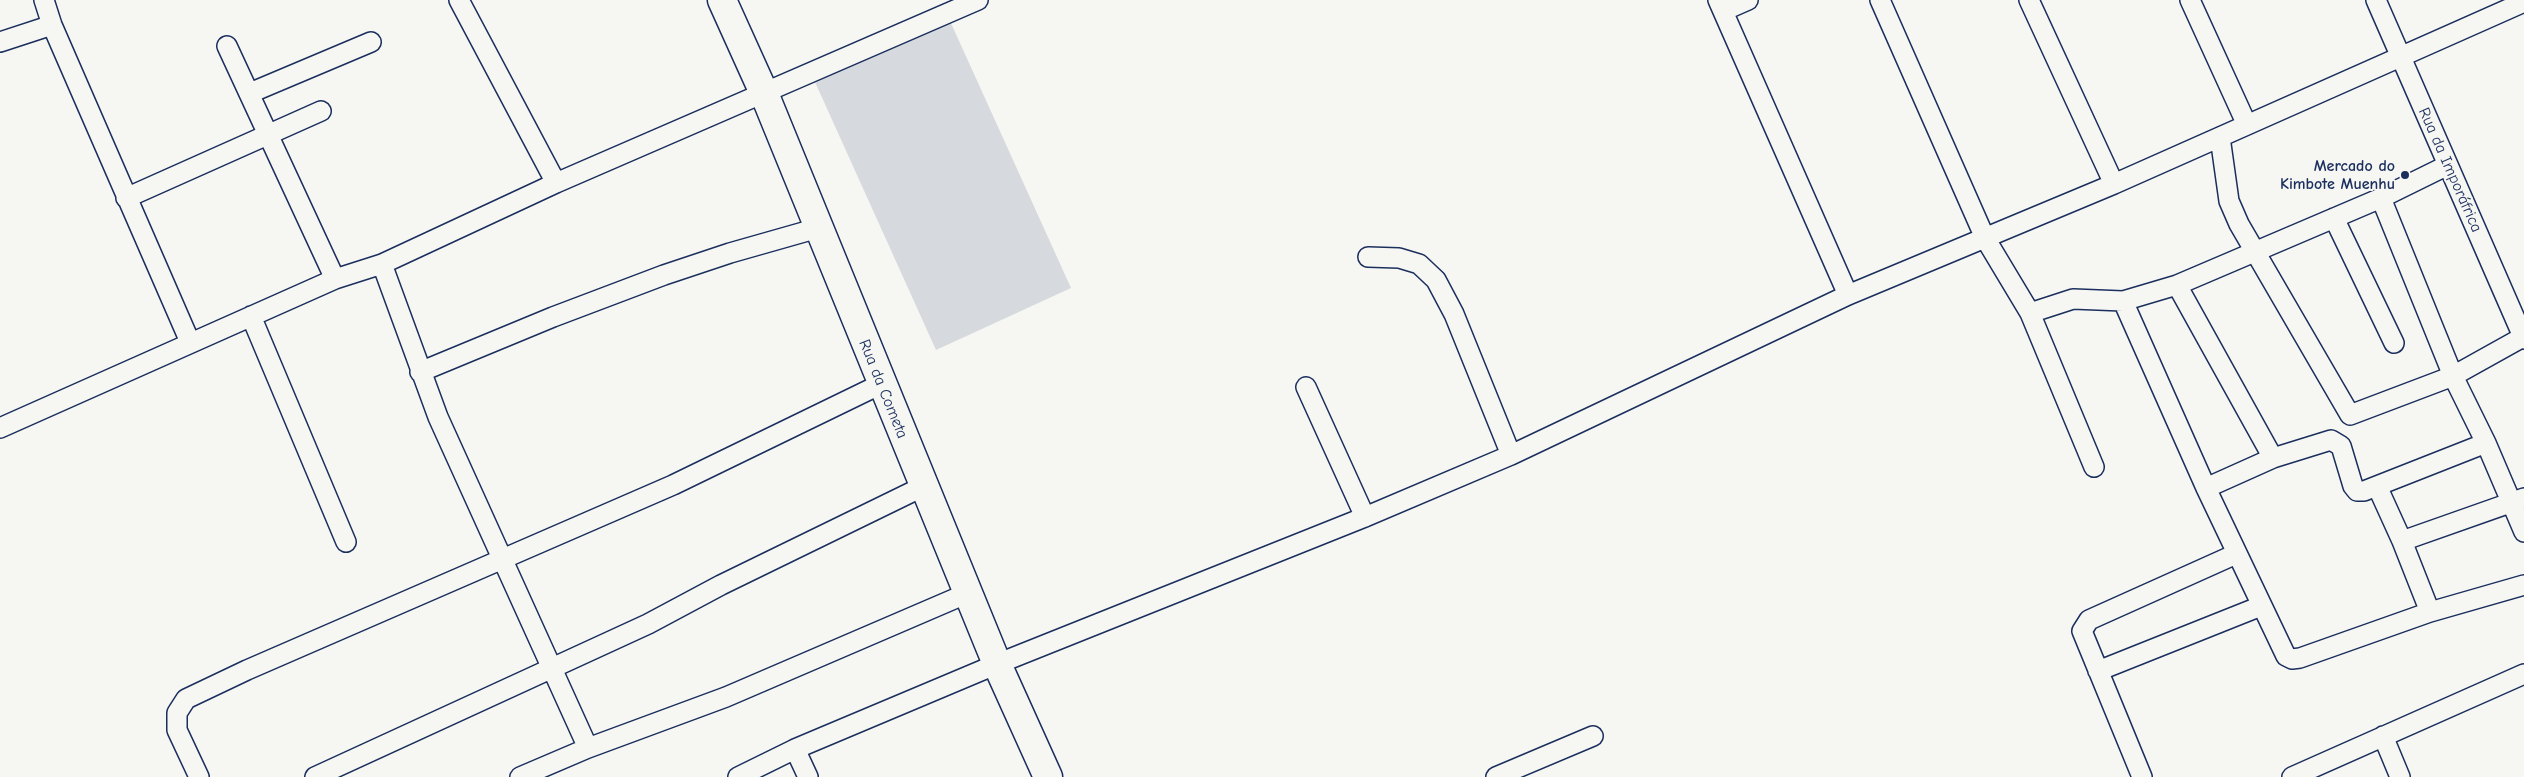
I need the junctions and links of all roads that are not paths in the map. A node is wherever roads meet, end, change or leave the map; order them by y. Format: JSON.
{"nodes":[{"id":1,"x":44,"y":0,"type":"edge"},
{"id":2,"x":459,"y":0,"type":"edge"},
{"id":3,"x":722,"y":0,"type":"edge"},
{"id":4,"x":978,"y":0,"type":"edge"},
{"id":5,"x":1748,"y":0,"type":"edge"},
{"id":6,"x":1880,"y":0,"type":"edge"},
{"id":7,"x":2029,"y":0,"type":"edge"},
{"id":8,"x":2190,"y":0,"type":"edge"},
{"id":9,"x":2376,"y":0,"type":"edge"},
{"id":10,"x":2524,"y":2,"type":"edge"},
{"id":11,"x":1721,"y":6,"type":"edge"},
{"id":12,"x":52,"y":25,"type":"junction"},
{"id":13,"x":0,"y":42,"type":"edge"},
{"id":14,"x":371,"y":42,"type":"dead end"},
{"id":15,"x":227,"y":46,"type":"dead end"},
{"id":16,"x":2401,"y":57,"type":"junction"},
{"id":17,"x":250,"y":93,"type":"junction"},
{"id":18,"x":764,"y":93,"type":"junction"},
{"id":19,"x":321,"y":111,"type":"dead end"},
{"id":20,"x":2247,"y":125,"type":"junction"},
{"id":21,"x":268,"y":136,"type":"junction"},
{"id":22,"x":2220,"y":137,"type":"junction"},
{"id":23,"x":2448,"y":165,"type":"junction"},
{"id":24,"x":556,"y":183,"type":"junction"},
{"id":25,"x":2114,"y":184,"type":"junction"},
{"id":26,"x":126,"y":198,"type":"junction"},
{"id":27,"x":2381,"y":198,"type":"junction"},
{"id":28,"x":2334,"y":218,"type":"junction"},
{"id":29,"x":818,"y":228,"type":"junction"},
{"id":30,"x":1984,"y":238,"type":"junction"},
{"id":31,"x":2256,"y":252,"type":"junction"},
{"id":32,"x":1368,"y":257,"type":"dead end"},
{"id":33,"x":382,"y":264,"type":"junction"},
{"id":34,"x":335,"y":280,"type":"junction"},
{"id":35,"x":2177,"y":285,"type":"junction"},
{"id":36,"x":1848,"y":295,"type":"junction"},
{"id":37,"x":2123,"y":301,"type":"junction"},
{"id":38,"x":2030,"y":313,"type":"junction"},
{"id":39,"x":251,"y":316,"type":"junction"},
{"id":40,"x":2523,"y":338,"type":"edge"},
{"id":41,"x":190,"y":342,"type":"junction"},
{"id":42,"x":2394,"y":343,"type":"dead end"},
{"id":43,"x":420,"y":372,"type":"junction"},
{"id":44,"x":2452,"y":376,"type":"junction"},
{"id":45,"x":881,"y":384,"type":"junction"},
{"id":46,"x":1306,"y":387,"type":"dead end"},
{"id":47,"x":0,"y":428,"type":"edge"},
{"id":48,"x":2486,"y":442,"type":"junction"},
{"id":49,"x":1511,"y":455,"type":"junction"},
{"id":50,"x":2273,"y":458,"type":"junction"},
{"id":51,"x":2094,"y":467,"type":"dead end"},
{"id":52,"x":2377,"y":486,"type":"junction"},
{"id":53,"x":922,"y":487,"type":"junction"},
{"id":54,"x":2206,"y":488,"type":"junction"},
{"id":55,"x":2518,"y":500,"type":"edge"},
{"id":56,"x":1365,"y":518,"type":"junction"},
{"id":57,"x":2524,"y":532,"type":"edge"},
{"id":58,"x":2402,"y":541,"type":"junction"},
{"id":59,"x":346,"y":542,"type":"dead end"},
{"id":60,"x":2236,"y":554,"type":"junction"},
{"id":61,"x":502,"y":559,"type":"junction"},
{"id":62,"x":2524,"y":585,"type":"edge"},
{"id":63,"x":968,"y":593,"type":"junction"},
{"id":64,"x":2261,"y":606,"type":"junction"},
{"id":65,"x":2430,"y":612,"type":"junction"},
{"id":66,"x":996,"y":664,"type":"junction"},
{"id":67,"x":551,"y":667,"type":"junction"},
{"id":68,"x":2098,"y":671,"type":"junction"},
{"id":69,"x":2522,"y":681,"type":"edge"},
{"id":70,"x":1593,"y":736,"type":"dead end"},
{"id":71,"x":2383,"y":736,"type":"junction"},
{"id":72,"x":588,"y":748,"type":"junction"},
{"id":73,"x":795,"y":749,"type":"junction"},
{"id":74,"x":199,"y":777,"type":"edge"},
{"id":75,"x":315,"y":777,"type":"edge"},
{"id":76,"x":520,"y":777,"type":"edge"},
{"id":77,"x":738,"y":777,"type":"edge"},
{"id":78,"x":808,"y":777,"type":"edge"},
{"id":79,"x":1048,"y":777,"type":"edge"},
{"id":80,"x":1496,"y":777,"type":"edge"},
{"id":81,"x":2142,"y":777,"type":"edge"},
{"id":82,"x":2292,"y":777,"type":"edge"},
{"id":83,"x":2400,"y":777,"type":"edge"}],
"edges":[{"from":1,"to":12,"type":"street"},
{"from":2,"to":24,"type":"street"},
{"from":3,"to":18,"type":"street","name":"Rua da Cometa"},
{"from":4,"to":18,"type":"street"},
{"from":5,"to":11,"type":"street"},
{"from":6,"to":30,"type":"street"},
{"from":7,"to":25,"type":"street"},
{"from":8,"to":20,"type":"street"},
{"from":9,"to":16,"type":"street","name":"Rua da Imporáfrica"},
{"from":10,"to":16,"type":"street"},
{"from":11,"to":36,"type":"street"},
{"from":12,"to":13,"type":"street"},
{"from":12,"to":26,"type":"street"},
{"from":14,"to":17,"type":"street"},
{"from":15,"to":17,"type":"street"},
{"from":16,"to":20,"type":"street"},
{"from":16,"to":23,"type":"street","name":"Rua da Imporáfrica"},
{"from":17,"to":21,"type":"street"},
{"from":18,"to":24,"type":"street"},
{"from":18,"to":29,"type":"street","name":"Rua da Cometa"},
{"from":19,"to":21,"type":"street"},
{"from":20,"to":22,"type":"street"},
{"from":21,"to":26,"type":"street"},
{"from":21,"to":34,"type":"street"},
{"from":22,"to":25,"type":"street"},
{"from":22,"to":31,"type":"street"},
{"from":23,"to":27,"type":"street"},
{"from":23,"to":40,"type":"street","name":"Rua da Imporáfrica"},
{"from":24,"to":33,"type":"street"},
{"from":25,"to":30,"type":"street"},
{"from":26,"to":41,"type":"street"},
{"from":27,"to":28,"type":"street"},
{"from":27,"to":44,"type":"street"},
{"from":28,"to":31,"type":"street"},
{"from":28,"to":42,"type":"street"},
{"from":29,"to":43,"type":"street"},
{"from":29,"to":45,"type":"street","name":"Rua da Cometa"},
{"from":30,"to":36,"type":"street"},
{"from":30,"to":38,"type":"street"},
{"from":31,"to":35,"type":"street"},
{"from":31,"to":44,"type":"street"},
{"from":32,"to":49,"type":"street"},
{"from":33,"to":34,"type":"street"},
{"from":33,"to":43,"type":"street"},
{"from":34,"to":39,"type":"street"},
{"from":35,"to":37,"type":"street"},
{"from":35,"to":50,"type":"street"},
{"from":36,"to":49,"type":"street"},
{"from":37,"to":38,"type":"street"},
{"from":37,"to":54,"type":"street"},
{"from":38,"to":51,"type":"street"},
{"from":39,"to":41,"type":"street"},
{"from":39,"to":59,"type":"street"},
{"from":40,"to":44,"type":"street"},
{"from":41,"to":47,"type":"street"},
{"from":43,"to":61,"type":"street"},
{"from":44,"to":48,"type":"street"},
{"from":45,"to":53,"type":"street","name":"Rua da Cometa"},
{"from":45,"to":61,"type":"street"},
{"from":46,"to":56,"type":"street"},
{"from":48,"to":52,"type":"street"},
{"from":48,"to":55,"type":"street"},
{"from":49,"to":56,"type":"street"},
{"from":50,"to":52,"type":"street"},
{"from":50,"to":54,"type":"street"},
{"from":52,"to":58,"type":"street"},
{"from":53,"to":63,"type":"street","name":"Rua da Cometa"},
{"from":53,"to":67,"type":"street"},
{"from":54,"to":60,"type":"street"},
{"from":55,"to":57,"type":"street"},
{"from":55,"to":58,"type":"street"},
{"from":56,"to":66,"type":"street"},
{"from":58,"to":65,"type":"street"},
{"from":60,"to":64,"type":"street"},
{"from":60,"to":68,"type":"street"},
{"from":61,"to":67,"type":"street"},
{"from":61,"to":74,"type":"street"},
{"from":62,"to":65,"type":"street"},
{"from":63,"to":66,"type":"street","name":"Rua da Cometa"},
{"from":63,"to":72,"type":"street"},
{"from":64,"to":65,"type":"street"},
{"from":64,"to":68,"type":"street"},
{"from":66,"to":73,"type":"street"},
{"from":66,"to":79,"type":"street","name":"Rua da Cometa"},
{"from":67,"to":72,"type":"street"},
{"from":67,"to":75,"type":"street"},
{"from":68,"to":81,"type":"street"},
{"from":69,"to":71,"type":"street"},
{"from":70,"to":80,"type":"street"},
{"from":71,"to":82,"type":"street"},
{"from":71,"to":83,"type":"street"},
{"from":72,"to":76,"type":"street"},
{"from":73,"to":77,"type":"street"},
{"from":73,"to":78,"type":"street"}]}
